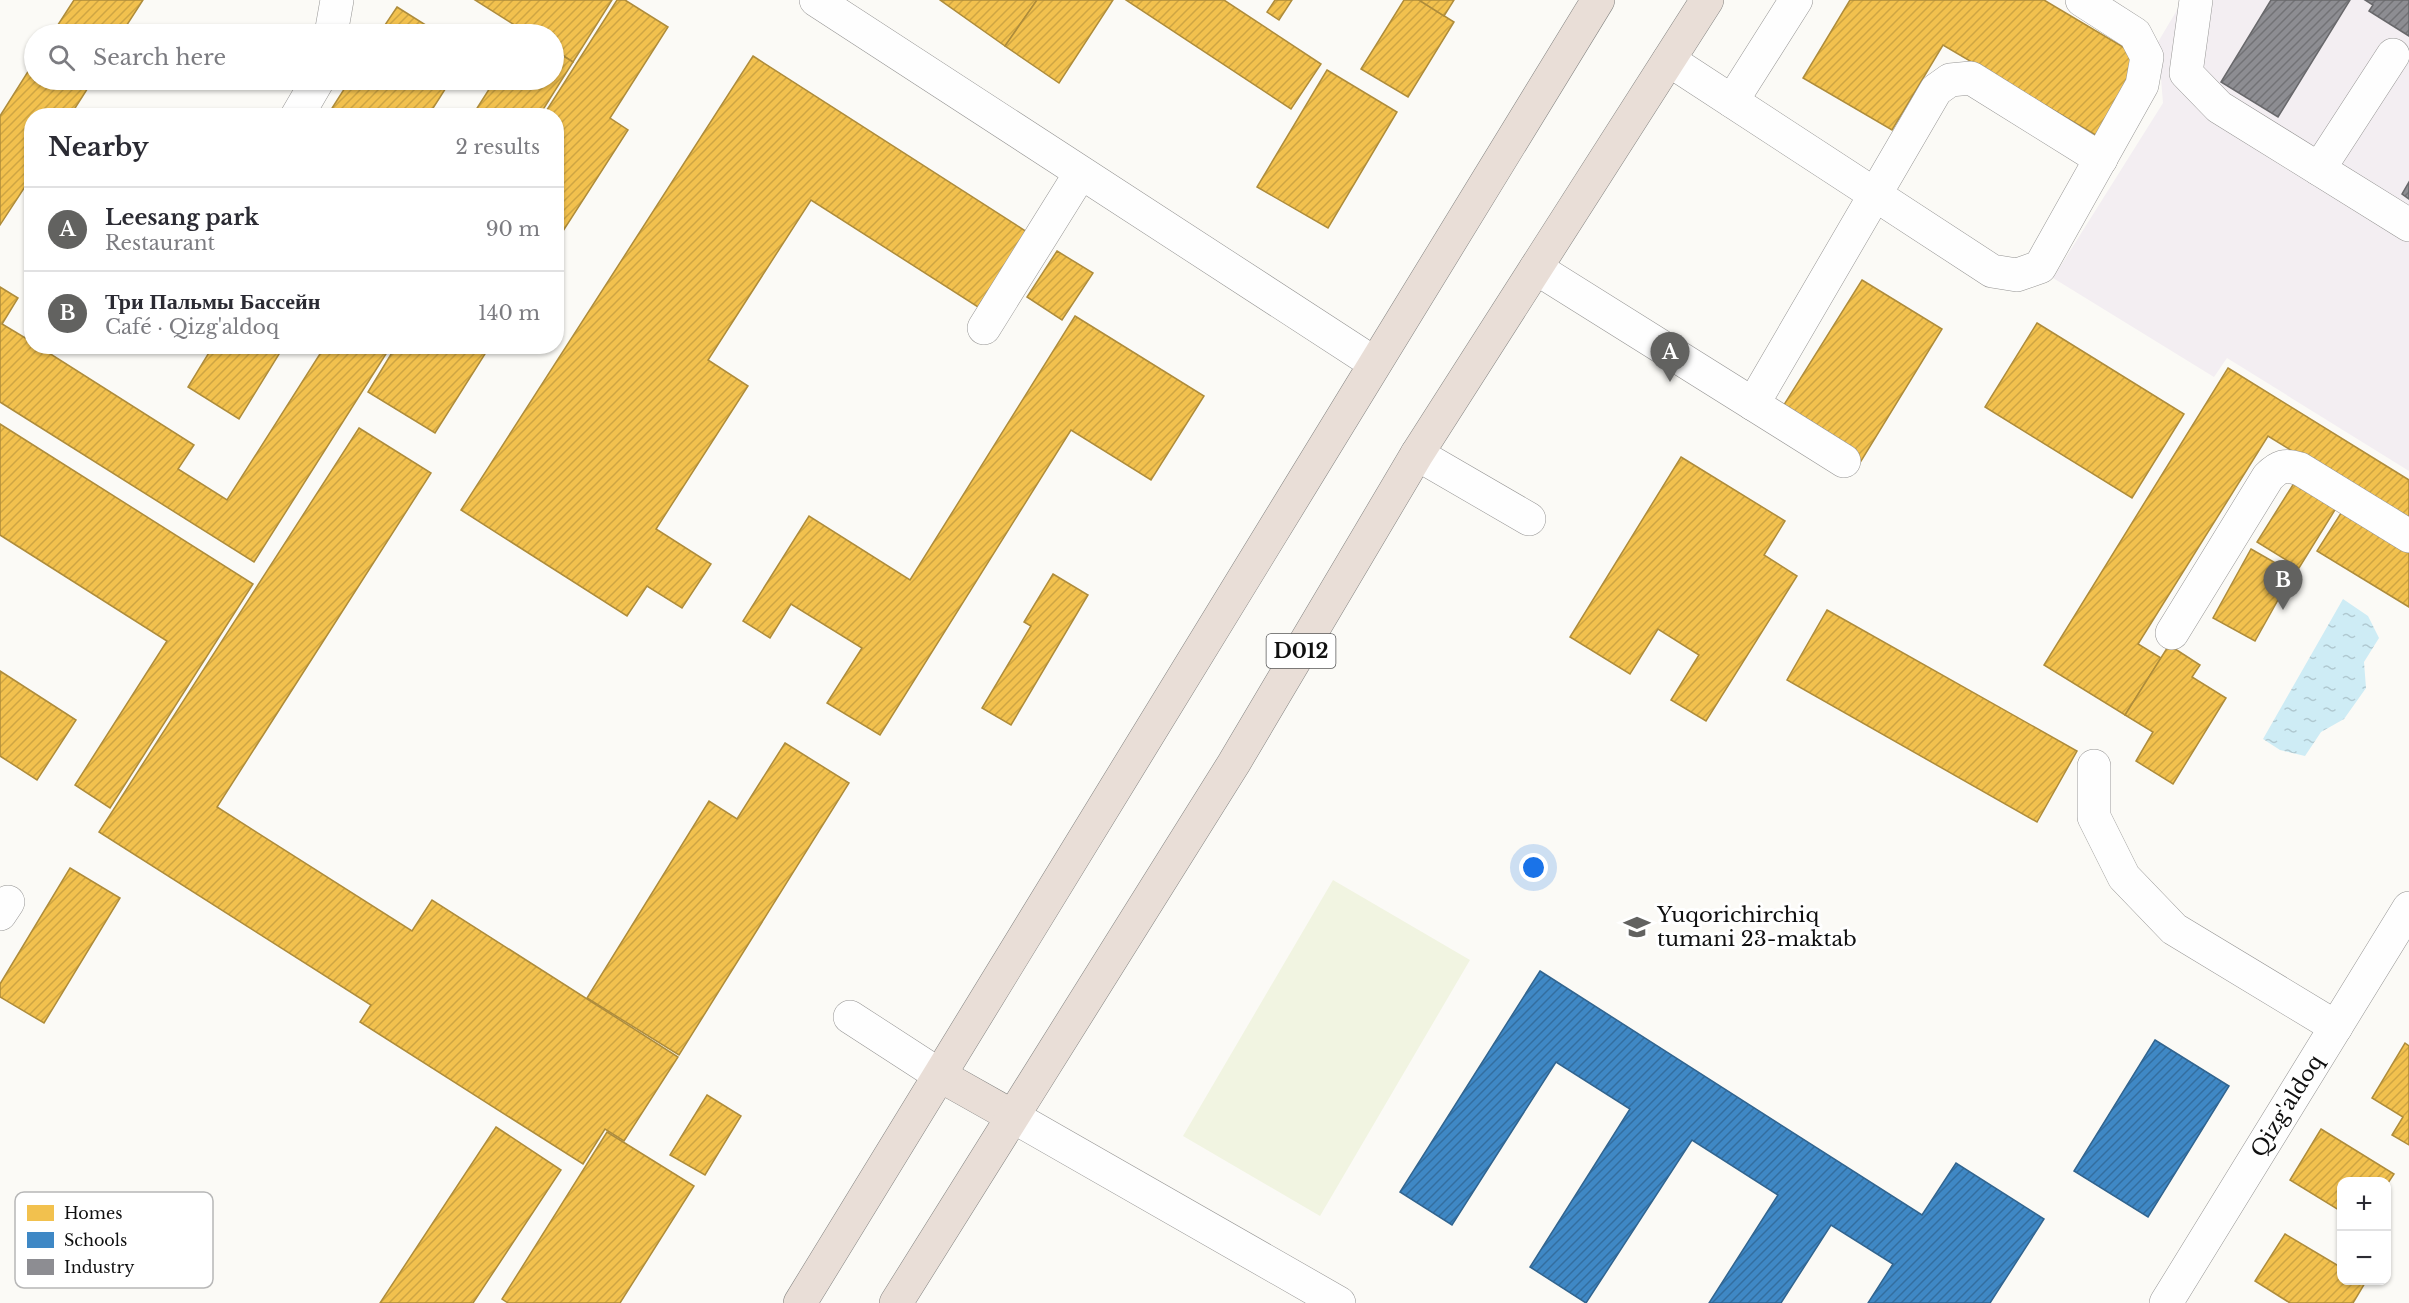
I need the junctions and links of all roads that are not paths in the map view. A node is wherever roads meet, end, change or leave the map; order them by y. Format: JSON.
{"nodes":[{"id":1,"x":337,"y":0,"type":"edge"},
{"id":2,"x":816,"y":0,"type":"edge"},
{"id":3,"x":1598,"y":0,"type":"edge"},
{"id":4,"x":1707,"y":0,"type":"edge"},
{"id":5,"x":1796,"y":0,"type":"edge"},
{"id":6,"x":2082,"y":0,"type":"edge"},
{"id":7,"x":2196,"y":0,"type":"edge"},
{"id":8,"x":333,"y":24,"type":"edge"},
{"id":9,"x":2393,"y":55,"type":"dead end"},
{"id":10,"x":1669,"y":60,"type":"junction"},
{"id":11,"x":312,"y":90,"type":"edge"},
{"id":12,"x":1732,"y":101,"type":"junction"},
{"id":13,"x":302,"y":108,"type":"edge"},
{"id":14,"x":2101,"y":159,"type":"junction"},
{"id":15,"x":2319,"y":170,"type":"junction"},
{"id":16,"x":1080,"y":174,"type":"junction"},
{"id":17,"x":1874,"y":193,"type":"junction"},
{"id":18,"x":2409,"y":225,"type":"edge"},
{"id":19,"x":1536,"y":268,"type":"junction"},
{"id":20,"x":984,"y":328,"type":"dead end"},
{"id":21,"x":1374,"y":363,"type":"junction"},
{"id":22,"x":1753,"y":404,"type":"junction"},
{"id":23,"x":1417,"y":454,"type":"junction"},
{"id":24,"x":1844,"y":461,"type":"dead end"},
{"id":25,"x":1529,"y":519,"type":"dead end"},
{"id":26,"x":2409,"y":536,"type":"edge"},
{"id":27,"x":2172,"y":633,"type":"dead end"},
{"id":28,"x":2094,"y":766,"type":"dead end"},
{"id":29,"x":2409,"y":908,"type":"edge"},
{"id":30,"x":850,"y":1017,"type":"dead end"},
{"id":31,"x":2336,"y":1027,"type":"junction"},
{"id":32,"x":941,"y":1076,"type":"junction"},
{"id":33,"x":1012,"y":1116,"type":"junction"},
{"id":34,"x":800,"y":1303,"type":"edge"},
{"id":35,"x":896,"y":1303,"type":"edge"},
{"id":36,"x":1338,"y":1303,"type":"edge"},
{"id":37,"x":2166,"y":1303,"type":"edge"}],
"edges":[{"from":1,"to":8,"type":"street"},
{"from":2,"to":16,"type":"street"},
{"from":3,"to":21,"type":"highway"},
{"from":4,"to":10,"type":"highway","number":"D012"},
{"from":5,"to":12,"type":"street"},
{"from":6,"to":14,"type":"street"},
{"from":7,"to":15,"type":"street"},
{"from":9,"to":15,"type":"street"},
{"from":10,"to":12,"type":"street"},
{"from":10,"to":19,"type":"highway","number":"D012"},
{"from":11,"to":13,"type":"street"},
{"from":12,"to":17,"type":"street"},
{"from":14,"to":17,"type":"street"},
{"from":14,"to":17,"type":"street"},
{"from":15,"to":18,"type":"street"},
{"from":16,"to":20,"type":"street"},
{"from":16,"to":21,"type":"street"},
{"from":17,"to":22,"type":"street"},
{"from":19,"to":22,"type":"street"},
{"from":19,"to":23,"type":"highway","number":"D012"},
{"from":21,"to":32,"type":"highway"},
{"from":22,"to":24,"type":"street"},
{"from":23,"to":25,"type":"street"},
{"from":23,"to":33,"type":"highway","number":"D012"},
{"from":26,"to":27,"type":"street"},
{"from":28,"to":31,"type":"street"},
{"from":29,"to":31,"type":"street","name":"Qizg'aldoq"},
{"from":30,"to":32,"type":"street"},
{"from":31,"to":37,"type":"street","name":"Qizg'aldoq"},
{"from":32,"to":33,"type":"highway"},
{"from":32,"to":34,"type":"highway"},
{"from":33,"to":35,"type":"highway","number":"D012"},
{"from":33,"to":36,"type":"street"}]}
